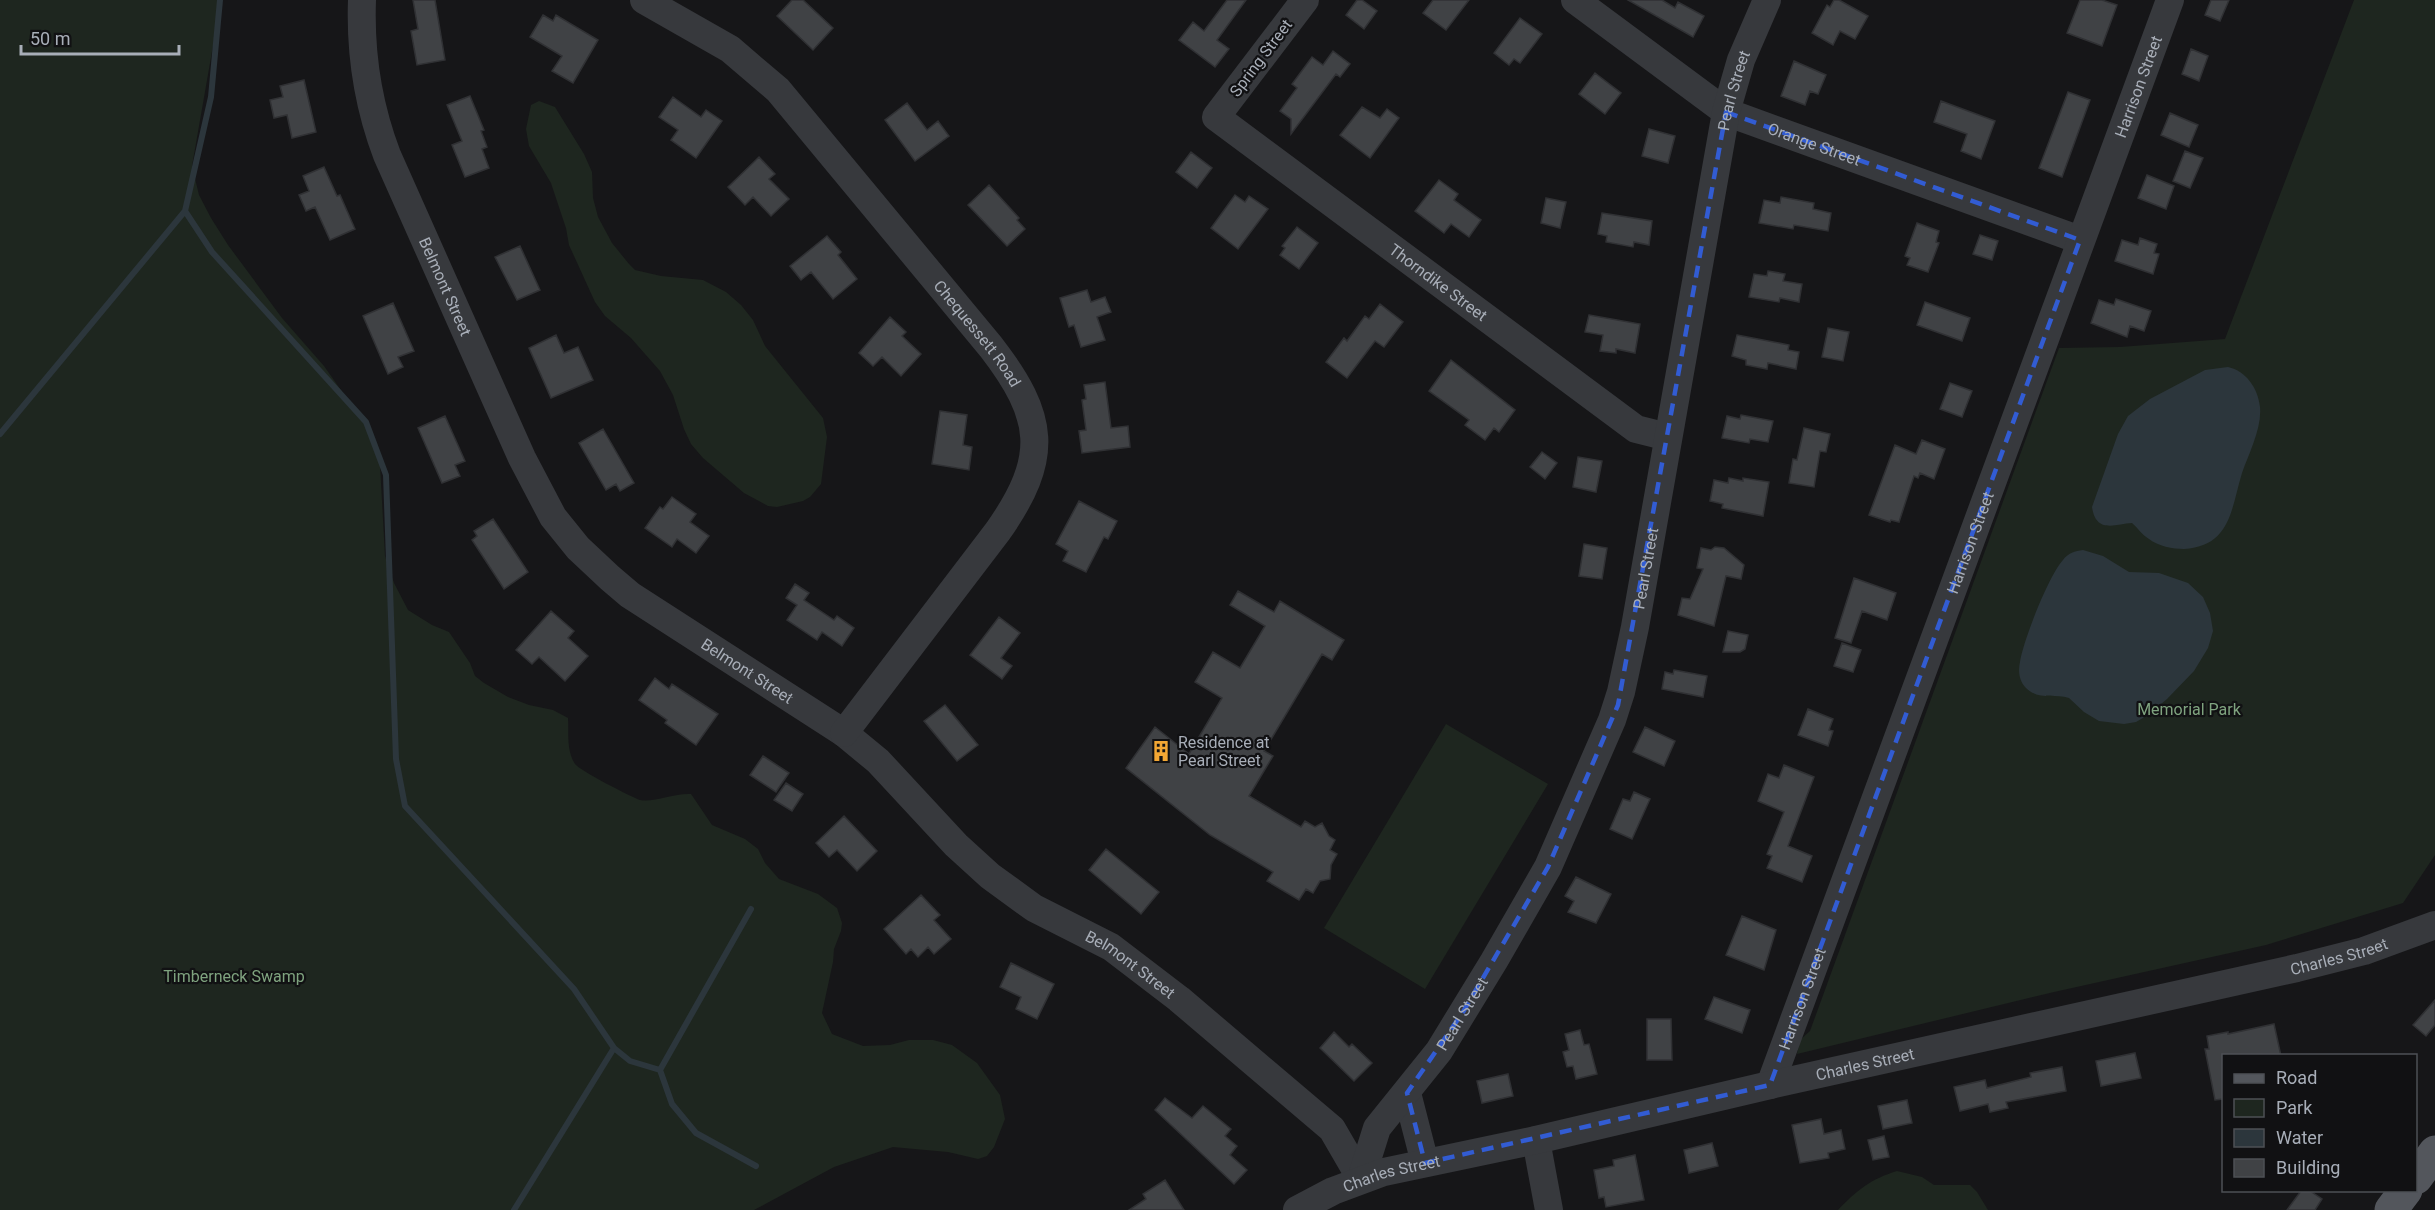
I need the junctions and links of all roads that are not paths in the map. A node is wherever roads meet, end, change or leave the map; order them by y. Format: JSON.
{"nodes":[{"id":1,"x":362,"y":0,"type":"edge"},
{"id":2,"x":644,"y":0,"type":"edge"},
{"id":3,"x":1305,"y":0,"type":"edge"},
{"id":4,"x":1575,"y":0,"type":"edge"},
{"id":5,"x":1767,"y":0,"type":"edge"},
{"id":6,"x":2170,"y":0,"type":"edge"},
{"id":7,"x":1726,"y":112,"type":"junction"},
{"id":8,"x":1216,"y":117,"type":"joint"},
{"id":9,"x":2080,"y":240,"type":"junction"},
{"id":10,"x":1668,"y":437,"type":"junction"},
{"id":11,"x":844,"y":733,"type":"junction"},
{"id":12,"x":2435,"y":925,"type":"edge"},
{"id":13,"x":1770,"y":1085,"type":"junction"},
{"id":14,"x":1407,"y":1092,"type":"junction"},
{"id":15,"x":1536,"y":1140,"type":"junction"},
{"id":16,"x":2435,"y":1152,"type":"edge"},
{"id":17,"x":1425,"y":1163,"type":"junction"},
{"id":18,"x":2417,"y":1175,"type":"edge"},
{"id":19,"x":1361,"y":1179,"type":"junction"},
{"id":20,"x":2405,"y":1192,"type":"edge"},
{"id":21,"x":1297,"y":1210,"type":"edge"},
{"id":22,"x":1549,"y":1210,"type":"edge"},
{"id":23,"x":2391,"y":1210,"type":"edge"}],
"edges":[{"from":1,"to":11,"type":"street","name":"Belmont Street"},
{"from":2,"to":11,"type":"street","name":"Chequessett Road"},
{"from":3,"to":8,"type":"street","name":"Spring Street"},
{"from":4,"to":7,"type":"street","name":"Orange Street"},
{"from":5,"to":7,"type":"street","name":"Pearl Street"},
{"from":6,"to":9,"type":"street","name":"Harrison Street"},
{"from":7,"to":9,"type":"street","name":"Orange Street"},
{"from":7,"to":10,"type":"street","name":"Pearl Street"},
{"from":8,"to":10,"type":"street","name":"Thorndike Street"},
{"from":9,"to":13,"type":"street","name":"Harrison Street"},
{"from":10,"to":14,"type":"street","name":"Pearl Street"},
{"from":11,"to":19,"type":"street","name":"Belmont Street"},
{"from":12,"to":13,"type":"street","name":"Charles Street"},
{"from":13,"to":15,"type":"street","name":"Charles Street"},
{"from":14,"to":17,"type":"street"},
{"from":14,"to":19,"type":"street","name":"Pearl Street"},
{"from":15,"to":17,"type":"street","name":"Charles Street"},
{"from":15,"to":22,"type":"street"},
{"from":16,"to":18,"type":"main road"},
{"from":17,"to":19,"type":"street","name":"Charles Street"},
{"from":19,"to":21,"type":"street","name":"Charles Street"},
{"from":20,"to":23,"type":"main road"}]}
